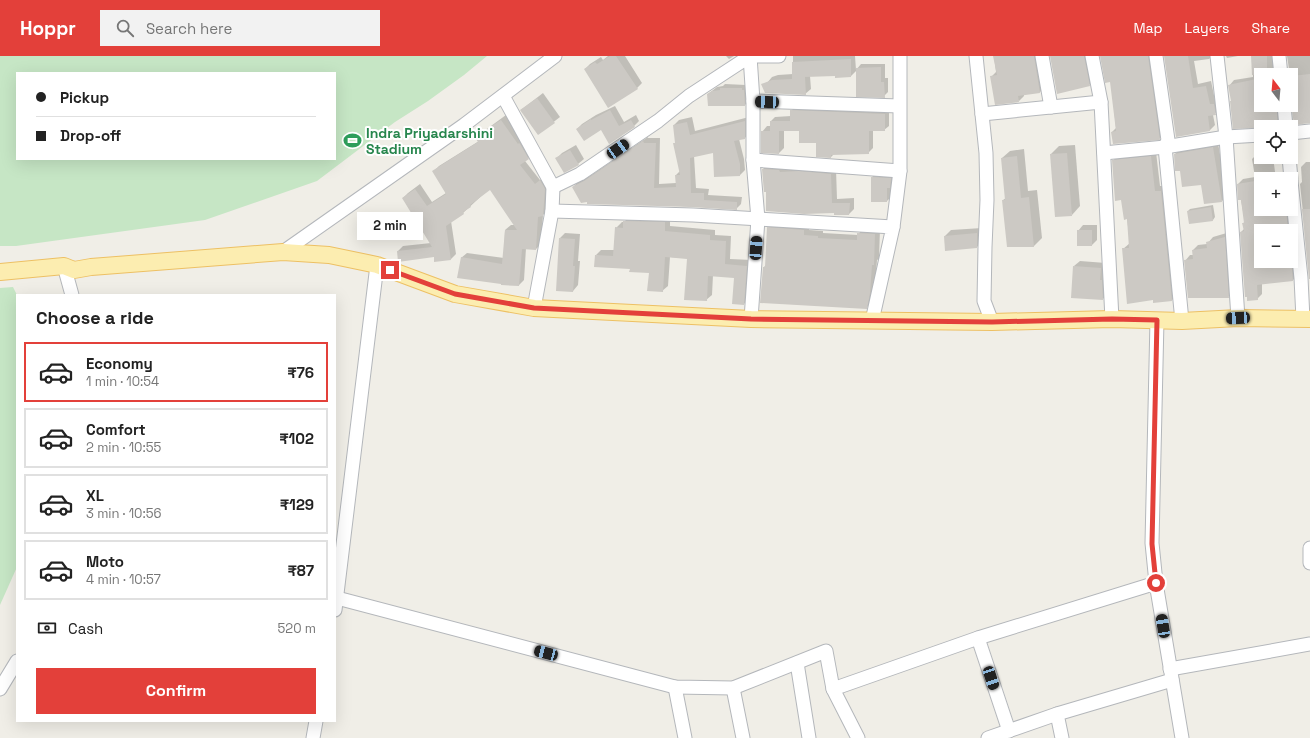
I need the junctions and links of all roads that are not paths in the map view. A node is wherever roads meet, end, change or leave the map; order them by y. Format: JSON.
{"nodes":[{"id":1,"x":555,"y":56,"type":"edge"},
{"id":2,"x":750,"y":56,"type":"edge"},
{"id":3,"x":779,"y":56,"type":"edge"},
{"id":4,"x":900,"y":56,"type":"edge"},
{"id":5,"x":976,"y":56,"type":"edge"},
{"id":6,"x":1042,"y":56,"type":"edge"},
{"id":7,"x":1092,"y":56,"type":"edge"},
{"id":8,"x":1156,"y":56,"type":"edge"},
{"id":9,"x":1217,"y":56,"type":"edge"},
{"id":10,"x":1279,"y":56,"type":"edge"},
{"id":11,"x":1280,"y":68,"type":"edge"},
{"id":12,"x":503,"y":96,"type":"junction"},
{"id":13,"x":753,"y":101,"type":"junction"},
{"id":14,"x":1101,"y":102,"type":"junction"},
{"id":15,"x":899,"y":106,"type":"junction"},
{"id":16,"x":1052,"y":107,"type":"junction"},
{"id":17,"x":982,"y":114,"type":"junction"},
{"id":18,"x":1310,"y":131,"type":"edge"},
{"id":19,"x":1298,"y":132,"type":"edge"},
{"id":20,"x":1254,"y":135,"type":"edge"},
{"id":21,"x":1226,"y":137,"type":"junction"},
{"id":22,"x":1165,"y":147,"type":"junction"},
{"id":23,"x":1104,"y":153,"type":"junction"},
{"id":24,"x":753,"y":160,"type":"junction"},
{"id":25,"x":900,"y":171,"type":"junction"},
{"id":26,"x":553,"y":186,"type":"junction"},
{"id":27,"x":552,"y":211,"type":"junction"},
{"id":28,"x":1295,"y":216,"type":"edge"},
{"id":29,"x":758,"y":219,"type":"junction"},
{"id":30,"x":893,"y":227,"type":"junction"},
{"id":31,"x":283,"y":252,"type":"junction"},
{"id":32,"x":377,"y":265,"type":"junction"},
{"id":33,"x":64,"y":266,"type":"junction"},
{"id":34,"x":0,"y":272,"type":"edge"},
{"id":35,"x":72,"y":294,"type":"edge"},
{"id":36,"x":534,"y":308,"type":"junction"},
{"id":37,"x":1238,"y":318,"type":"junction"},
{"id":38,"x":751,"y":319,"type":"junction"},
{"id":39,"x":1112,"y":319,"type":"junction"},
{"id":40,"x":1306,"y":319,"type":"edge"},
{"id":41,"x":1157,"y":320,"type":"junction"},
{"id":42,"x":872,"y":321,"type":"junction"},
{"id":43,"x":1182,"y":321,"type":"junction"},
{"id":44,"x":992,"y":322,"type":"junction"},
{"id":45,"x":1310,"y":548,"type":"edge"},
{"id":46,"x":1310,"y":563,"type":"edge"},
{"id":47,"x":1156,"y":583,"type":"junction"},
{"id":48,"x":336,"y":604,"type":"edge"},
{"id":49,"x":978,"y":638,"type":"junction"},
{"id":50,"x":1310,"y":644,"type":"edge"},
{"id":51,"x":16,"y":662,"type":"edge"},
{"id":52,"x":797,"y":663,"type":"junction"},
{"id":53,"x":1171,"y":675,"type":"junction"},
{"id":54,"x":675,"y":687,"type":"junction"},
{"id":55,"x":733,"y":688,"type":"junction"},
{"id":56,"x":0,"y":689,"type":"edge"},
{"id":57,"x":833,"y":689,"type":"junction"},
{"id":58,"x":1057,"y":714,"type":"junction"},
{"id":59,"x":316,"y":722,"type":"edge"},
{"id":60,"x":1009,"y":731,"type":"junction"},
{"id":61,"x":313,"y":738,"type":"edge"},
{"id":62,"x":685,"y":738,"type":"edge"},
{"id":63,"x":743,"y":738,"type":"edge"},
{"id":64,"x":809,"y":738,"type":"edge"},
{"id":65,"x":858,"y":738,"type":"edge"},
{"id":66,"x":988,"y":738,"type":"edge"},
{"id":67,"x":1062,"y":738,"type":"edge"},
{"id":68,"x":1182,"y":738,"type":"edge"}],
"edges":[{"from":1,"to":12,"type":"street"},
{"from":2,"to":3,"type":"street"},
{"from":2,"to":13,"type":"street"},
{"from":2,"to":26,"type":"street"},
{"from":4,"to":15,"type":"street"},
{"from":5,"to":17,"type":"street"},
{"from":6,"to":16,"type":"street"},
{"from":7,"to":14,"type":"street"},
{"from":8,"to":22,"type":"street"},
{"from":9,"to":21,"type":"street"},
{"from":10,"to":11,"type":"street"},
{"from":12,"to":26,"type":"street"},
{"from":12,"to":31,"type":"street"},
{"from":13,"to":15,"type":"street"},
{"from":13,"to":24,"type":"street"},
{"from":14,"to":16,"type":"street"},
{"from":14,"to":23,"type":"street"},
{"from":15,"to":25,"type":"street"},
{"from":16,"to":17,"type":"street"},
{"from":17,"to":44,"type":"street"},
{"from":18,"to":19,"type":"street"},
{"from":20,"to":21,"type":"street"},
{"from":21,"to":22,"type":"street"},
{"from":21,"to":37,"type":"street"},
{"from":22,"to":23,"type":"street"},
{"from":22,"to":43,"type":"street"},
{"from":23,"to":39,"type":"street"},
{"from":24,"to":25,"type":"street"},
{"from":24,"to":29,"type":"street"},
{"from":25,"to":30,"type":"street"},
{"from":26,"to":27,"type":"street"},
{"from":27,"to":29,"type":"street"},
{"from":27,"to":36,"type":"street"},
{"from":28,"to":40,"type":"street"},
{"from":29,"to":30,"type":"street"},
{"from":29,"to":38,"type":"street"},
{"from":30,"to":42,"type":"street"},
{"from":31,"to":32,"type":"main road"},
{"from":31,"to":33,"type":"main road"},
{"from":32,"to":36,"type":"main road"},
{"from":32,"to":48,"type":"street"},
{"from":33,"to":34,"type":"main road"},
{"from":33,"to":35,"type":"street"},
{"from":36,"to":38,"type":"main road"},
{"from":37,"to":40,"type":"main road"},
{"from":37,"to":43,"type":"main road"},
{"from":38,"to":42,"type":"main road"},
{"from":39,"to":41,"type":"main road"},
{"from":39,"to":44,"type":"main road"},
{"from":41,"to":43,"type":"main road"},
{"from":41,"to":47,"type":"street"},
{"from":42,"to":44,"type":"main road"},
{"from":45,"to":46,"type":"street"},
{"from":47,"to":49,"type":"street"},
{"from":47,"to":53,"type":"street"},
{"from":48,"to":54,"type":"street"},
{"from":49,"to":57,"type":"street"},
{"from":49,"to":60,"type":"street"},
{"from":50,"to":53,"type":"street"},
{"from":51,"to":56,"type":"street"},
{"from":52,"to":55,"type":"street"},
{"from":52,"to":57,"type":"street"},
{"from":52,"to":64,"type":"street"},
{"from":53,"to":58,"type":"street"},
{"from":53,"to":68,"type":"street"},
{"from":54,"to":55,"type":"street"},
{"from":54,"to":62,"type":"street"},
{"from":55,"to":63,"type":"street"},
{"from":57,"to":65,"type":"street"},
{"from":58,"to":60,"type":"street"},
{"from":58,"to":67,"type":"street"},
{"from":59,"to":61,"type":"street"},
{"from":60,"to":66,"type":"street"}]}
